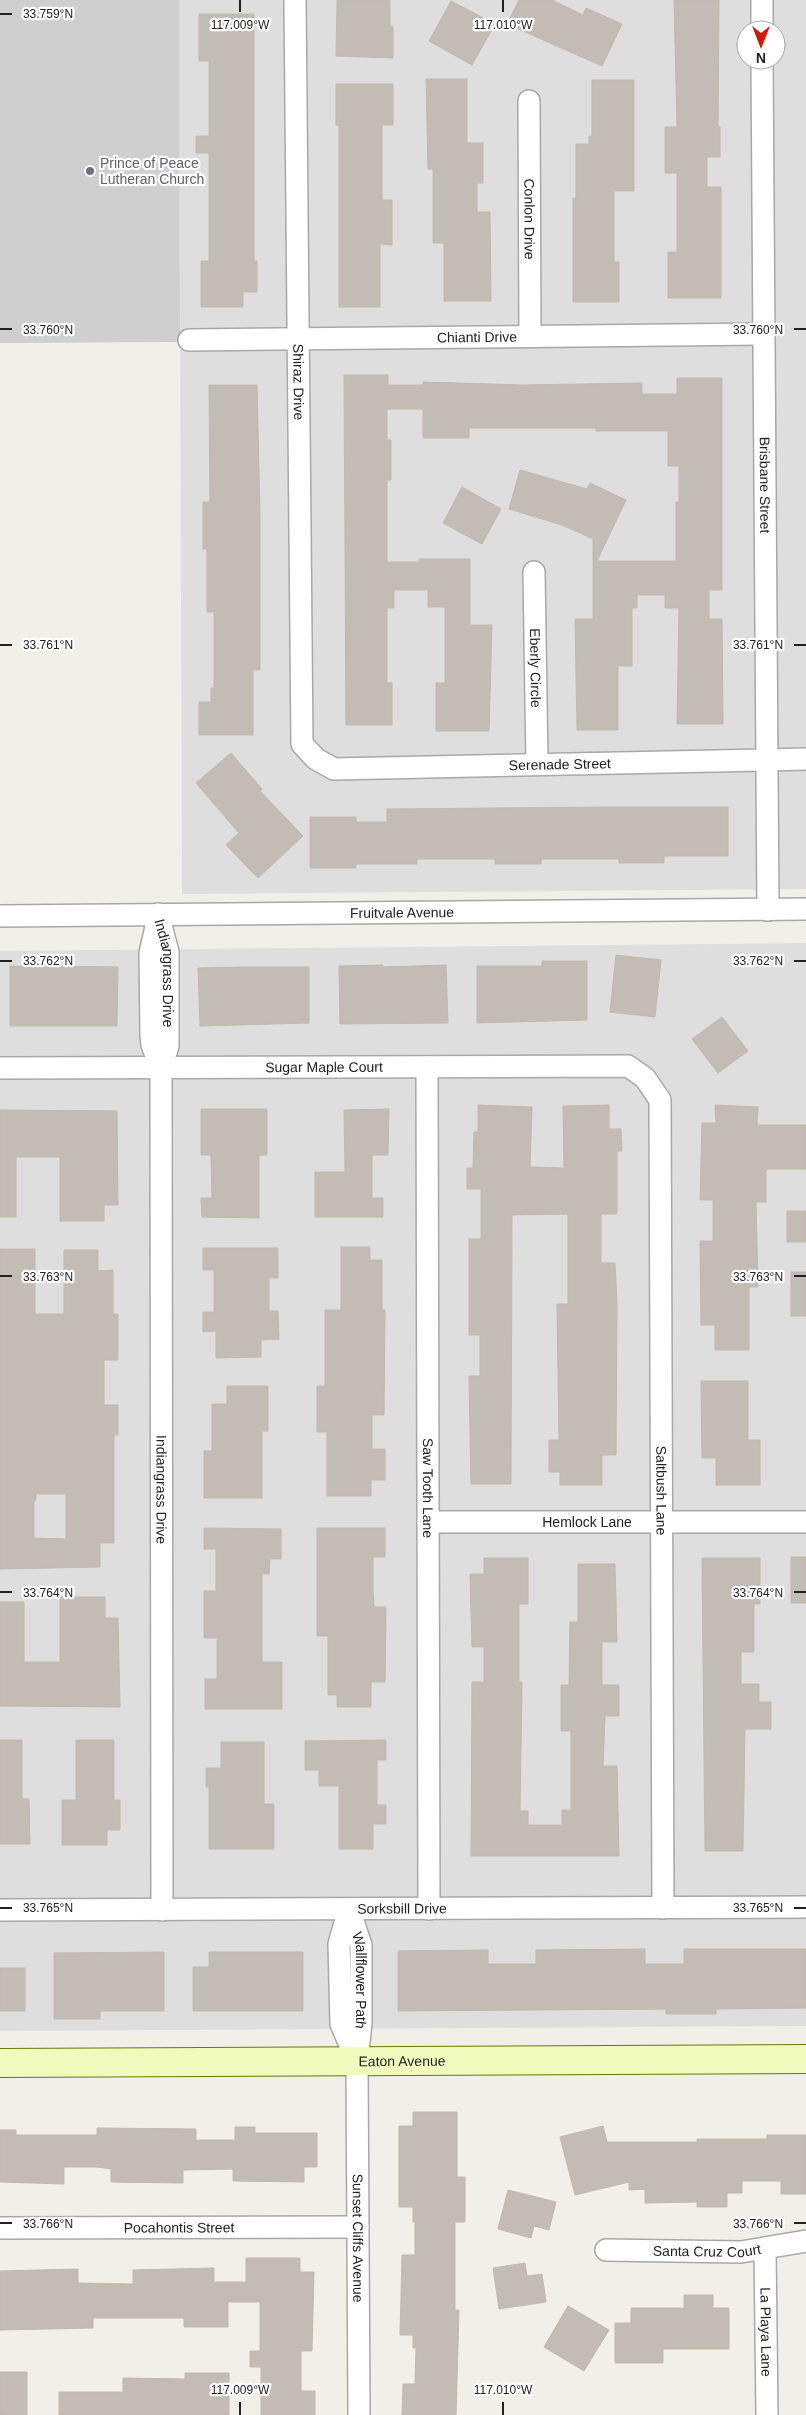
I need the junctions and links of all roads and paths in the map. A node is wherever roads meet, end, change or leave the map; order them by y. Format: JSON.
{"nodes":[{"id":1,"x":295,"y":0,"type":"edge"},
{"id":2,"x":762,"y":0,"type":"edge"},
{"id":3,"x":762,"y":20,"type":"edge"},
{"id":4,"x":762,"y":70,"type":"edge"},
{"id":5,"x":529,"y":101,"type":"dead end"},
{"id":6,"x":763,"y":334,"type":"junction"},
{"id":7,"x":530,"y":336,"type":"junction"},
{"id":8,"x":297,"y":339,"type":"junction"},
{"id":9,"x":189,"y":340,"type":"dead end"},
{"id":10,"x":534,"y":572,"type":"dead end"},
{"id":11,"x":316,"y":759,"type":"joint"},
{"id":12,"x":766,"y":759,"type":"junction"},
{"id":13,"x":806,"y":759,"type":"edge"},
{"id":14,"x":537,"y":764,"type":"junction"},
{"id":15,"x":806,"y":909,"type":"edge"},
{"id":16,"x":768,"y":910,"type":"junction"},
{"id":17,"x":158,"y":914,"type":"junction"},
{"id":18,"x":0,"y":916,"type":"edge"},
{"id":19,"x":427,"y":1067,"type":"junction"},
{"id":20,"x":0,"y":1068,"type":"edge"},
{"id":21,"x":161,"y":1068,"type":"junction"},
{"id":22,"x":645,"y":1078,"type":"joint"},
{"id":23,"x":428,"y":1522,"type":"junction"},
{"id":24,"x":662,"y":1522,"type":"junction"},
{"id":25,"x":806,"y":1522,"type":"edge"},
{"id":26,"x":806,"y":1907,"type":"edge"},
{"id":27,"x":663,"y":1908,"type":"junction"},
{"id":28,"x":349,"y":1909,"type":"junction"},
{"id":29,"x":429,"y":1909,"type":"junction"},
{"id":30,"x":0,"y":1910,"type":"edge"},
{"id":31,"x":162,"y":1910,"type":"junction"},
{"id":32,"x":806,"y":2059,"type":"edge"},
{"id":33,"x":357,"y":2061,"type":"junction"},
{"id":34,"x":0,"y":2063,"type":"edge"},
{"id":35,"x":358,"y":2227,"type":"junction"},
{"id":36,"x":0,"y":2228,"type":"edge"},
{"id":37,"x":806,"y":2241,"type":"edge"},
{"id":38,"x":765,"y":2248,"type":"junction"},
{"id":39,"x":606,"y":2250,"type":"dead end"},
{"id":40,"x":359,"y":2415,"type":"edge"},
{"id":41,"x":767,"y":2415,"type":"edge"}],
"edges":[{"from":1,"to":8,"type":"street","name":"Shiraz Drive"},
{"from":2,"to":3,"type":"street"},
{"from":4,"to":6,"type":"street","name":"Brisbane Street"},
{"from":5,"to":7,"type":"street","name":"Conlon Drive"},
{"from":6,"to":7,"type":"street","name":"Chianti Drive"},
{"from":6,"to":12,"type":"street","name":"Brisbane Street"},
{"from":7,"to":8,"type":"street","name":"Chianti Drive"},
{"from":8,"to":9,"type":"street","name":"Chianti Drive"},
{"from":8,"to":11,"type":"street","name":"Shiraz Drive"},
{"from":10,"to":14,"type":"street","name":"Eberly Circle"},
{"from":11,"to":14,"type":"street","name":"Serenade Street"},
{"from":12,"to":13,"type":"street","name":"Serenade Street"},
{"from":12,"to":14,"type":"street","name":"Serenade Street"},
{"from":12,"to":16,"type":"street","name":"Brisbane Street"},
{"from":15,"to":16,"type":"street","name":"Fruitvale Avenue"},
{"from":16,"to":17,"type":"street","name":"Fruitvale Avenue"},
{"from":17,"to":18,"type":"street","name":"Fruitvale Avenue"},
{"from":17,"to":21,"type":"street","name":"Indiangrass Drive"},
{"from":19,"to":21,"type":"street","name":"Sugar Maple Court"},
{"from":19,"to":22,"type":"street","name":"Sugar Maple Court"},
{"from":19,"to":23,"type":"street","name":"Saw Tooth Lane"},
{"from":20,"to":21,"type":"street","name":"Sugar Maple Court"},
{"from":21,"to":31,"type":"street","name":"Indiangrass Drive"},
{"from":22,"to":24,"type":"street","name":"Saltbush Lane"},
{"from":23,"to":24,"type":"street","name":"Hemlock Lane"},
{"from":23,"to":29,"type":"street","name":"Saw Tooth Lane"},
{"from":24,"to":25,"type":"street","name":"Hemlock Lane"},
{"from":24,"to":27,"type":"street","name":"Saltbush Lane"},
{"from":26,"to":27,"type":"street","name":"Sorksbill Drive"},
{"from":27,"to":29,"type":"street","name":"Sorksbill Drive"},
{"from":28,"to":29,"type":"street","name":"Sorksbill Drive"},
{"from":28,"to":31,"type":"street","name":"Sorksbill Drive"},
{"from":28,"to":33,"type":"street","name":"Wallflower Path"},
{"from":30,"to":31,"type":"street","name":"Sorksbill Drive"},
{"from":32,"to":33,"type":"street","name":"Eaton Avenue"},
{"from":33,"to":34,"type":"street","name":"Eaton Avenue"},
{"from":33,"to":35,"type":"street","name":"Sunset Cliffs Avenue"},
{"from":35,"to":36,"type":"street","name":"Pocahontis Street"},
{"from":35,"to":40,"type":"street","name":"Sunset Cliffs Avenue"},
{"from":37,"to":38,"type":"street","name":"Santa Cruz Court"},
{"from":38,"to":39,"type":"street","name":"Santa Cruz Court"},
{"from":38,"to":41,"type":"street","name":"La Playa Lane"}]}
